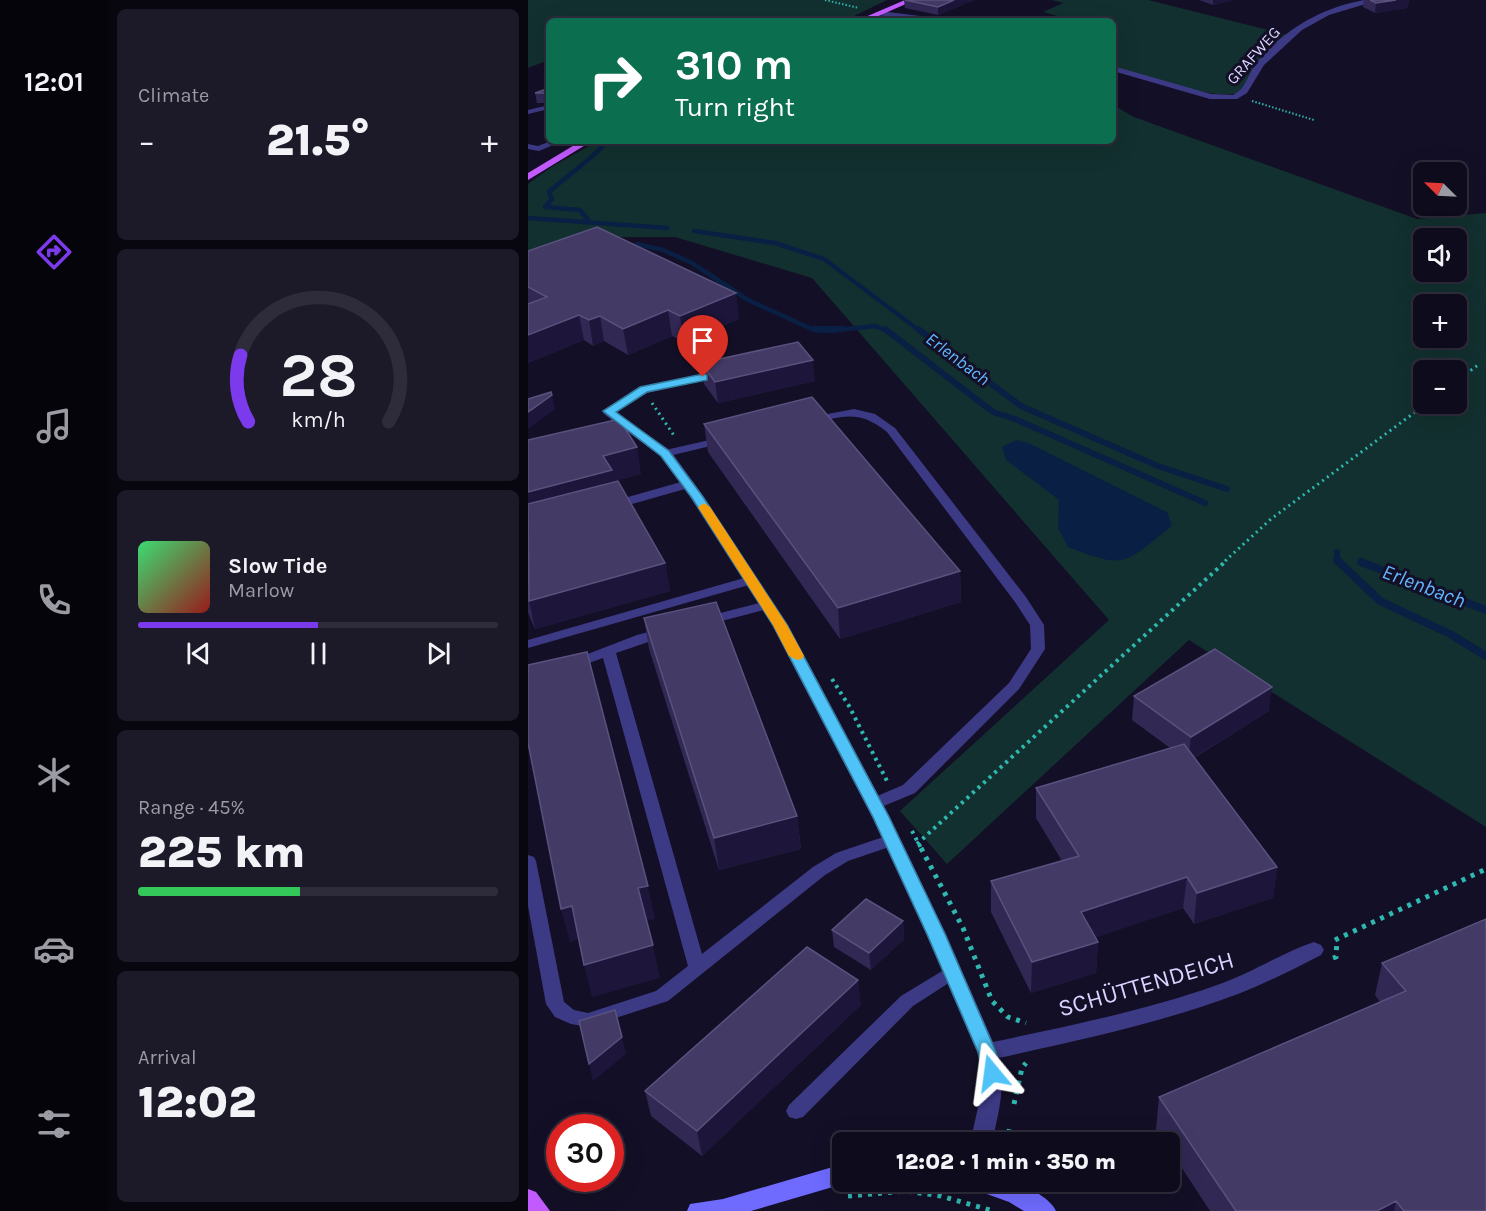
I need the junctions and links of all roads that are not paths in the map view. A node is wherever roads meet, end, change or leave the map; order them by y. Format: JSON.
{"nodes":[{"id":1,"x":910,"y":0,"type":"edge"},
{"id":2,"x":1375,"y":0,"type":"edge"},
{"id":3,"x":880,"y":13,"type":"junction"},
{"id":4,"x":868,"y":18,"type":"edge"},
{"id":5,"x":920,"y":18,"type":"edge"},
{"id":6,"x":1116,"y":69,"type":"edge"},
{"id":7,"x":546,"y":108,"type":"edge"},
{"id":8,"x":528,"y":112,"type":"edge"},
{"id":9,"x":551,"y":144,"type":"edge"},
{"id":10,"x":582,"y":144,"type":"edge"},
{"id":11,"x":528,"y":146,"type":"edge"},
{"id":12,"x":528,"y":177,"type":"edge"},
{"id":13,"x":730,"y":372,"type":"edge"},
{"id":14,"x":608,"y":411,"type":"joint"},
{"id":15,"x":798,"y":423,"type":"edge"},
{"id":16,"x":740,"y":436,"type":"edge"},
{"id":17,"x":665,"y":453,"type":"junction"},
{"id":18,"x":688,"y":484,"type":"junction"},
{"id":19,"x":593,"y":510,"type":"edge"},
{"id":20,"x":751,"y":580,"type":"junction"},
{"id":21,"x":767,"y":605,"type":"junction"},
{"id":22,"x":528,"y":644,"type":"edge"},
{"id":23,"x":608,"y":651,"type":"junction"},
{"id":24,"x":558,"y":670,"type":"edge"},
{"id":25,"x":874,"y":804,"type":"junction"},
{"id":26,"x":892,"y":840,"type":"junction"},
{"id":27,"x":528,"y":861,"type":"edge"},
{"id":28,"x":1314,"y":950,"type":"road end"},
{"id":29,"x":697,"y":968,"type":"junction"},
{"id":30,"x":952,"y":972,"type":"junction"},
{"id":31,"x":987,"y":1052,"type":"junction"},
{"id":32,"x":796,"y":1112,"type":"dead end"},
{"id":33,"x":983,"y":1132,"type":"edge"},
{"id":34,"x":832,"y":1177,"type":"edge"},
{"id":35,"x":1009,"y":1192,"type":"edge"},
{"id":36,"x":528,"y":1199,"type":"edge"},
{"id":37,"x":721,"y":1210,"type":"edge"},
{"id":38,"x":539,"y":1211,"type":"edge"},
{"id":39,"x":698,"y":1211,"type":"edge"},
{"id":40,"x":1045,"y":1211,"type":"edge"}],
"edges":[{"from":1,"to":3,"type":"main road"},
{"from":2,"to":6,"type":"street","name":"GRAFWEG"},
{"from":3,"to":4,"type":"main road"},
{"from":3,"to":5,"type":"street"},
{"from":7,"to":8,"type":"lane"},
{"from":9,"to":11,"type":"lane"},
{"from":10,"to":12,"type":"main road"},
{"from":13,"to":14,"type":"lane"},
{"from":14,"to":17,"type":"street"},
{"from":15,"to":25,"type":"lane"},
{"from":16,"to":17,"type":"lane"},
{"from":17,"to":18,"type":"street"},
{"from":18,"to":19,"type":"lane"},
{"from":18,"to":20,"type":"street"},
{"from":20,"to":21,"type":"street"},
{"from":20,"to":22,"type":"lane"},
{"from":21,"to":23,"type":"lane"},
{"from":21,"to":25,"type":"street"},
{"from":23,"to":24,"type":"lane"},
{"from":23,"to":29,"type":"lane"},
{"from":25,"to":26,"type":"street"},
{"from":26,"to":29,"type":"lane"},
{"from":26,"to":30,"type":"street"},
{"from":27,"to":29,"type":"lane"},
{"from":28,"to":31,"type":"street","name":"SCHÜTTENDEICH"},
{"from":30,"to":31,"type":"street"},
{"from":30,"to":32,"type":"lane"},
{"from":31,"to":33,"type":"street"},
{"from":34,"to":37,"type":"street"},
{"from":35,"to":40,"type":"street"},
{"from":36,"to":38,"type":"main road"},
{"from":37,"to":39,"type":"street"}]}
